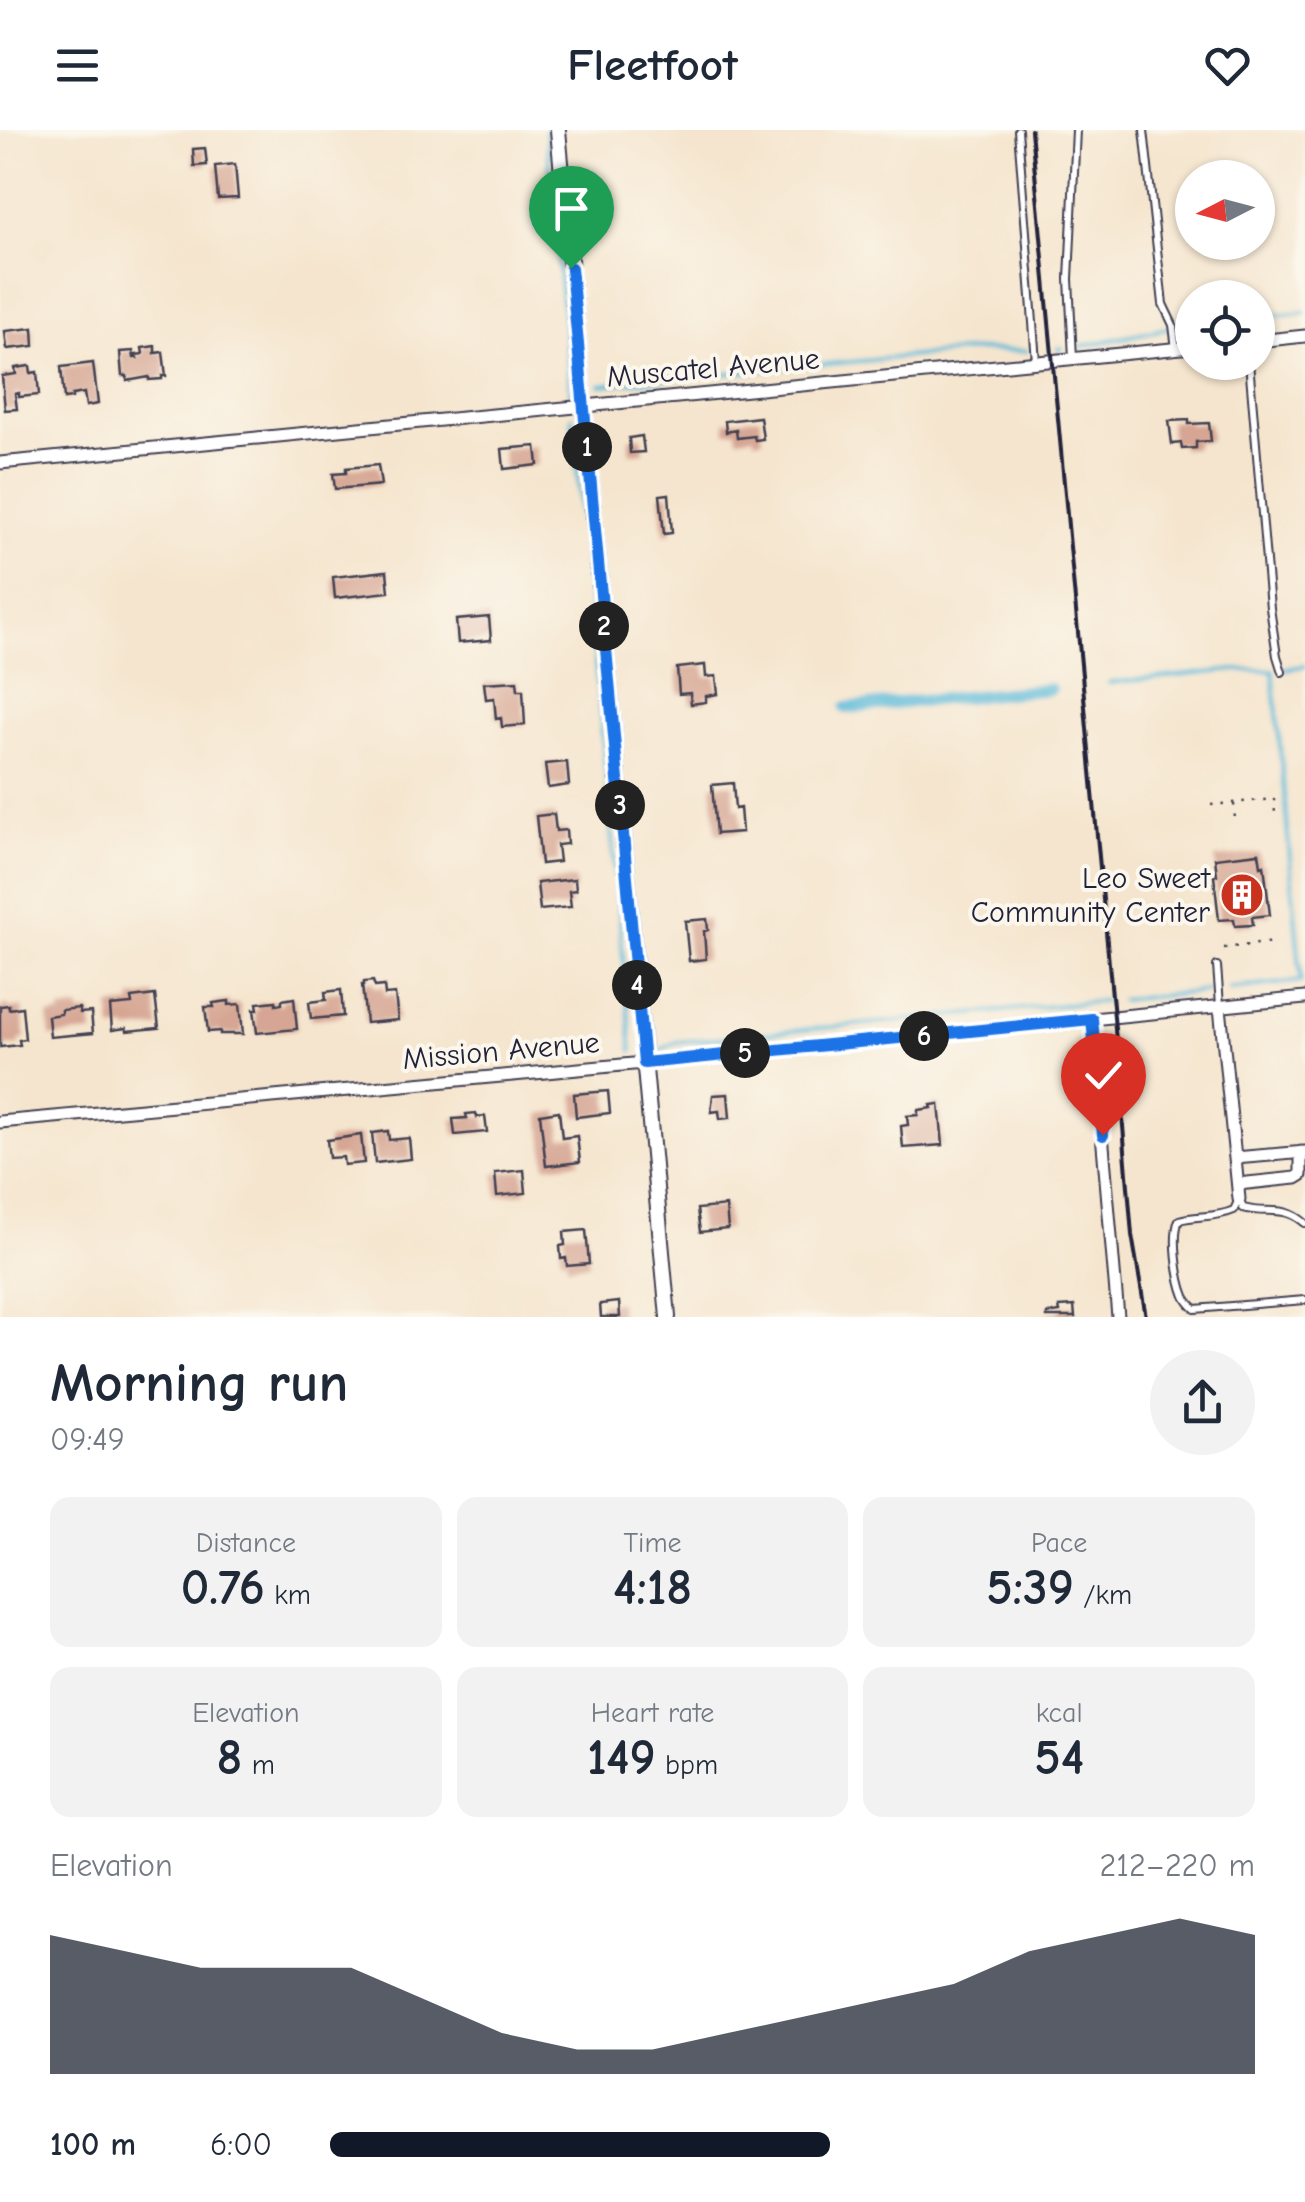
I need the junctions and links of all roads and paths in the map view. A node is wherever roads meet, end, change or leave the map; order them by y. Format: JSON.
{"nodes":[{"id":1,"x":558,"y":130,"type":"edge"},
{"id":2,"x":1018,"y":130,"type":"edge"},
{"id":3,"x":1076,"y":130,"type":"edge"},
{"id":4,"x":1144,"y":130,"type":"edge"},
{"id":5,"x":1305,"y":336,"type":"edge"},
{"id":6,"x":1275,"y":339,"type":"edge"},
{"id":7,"x":1175,"y":341,"type":"edge"},
{"id":8,"x":1175,"y":348,"type":"edge"},
{"id":9,"x":1073,"y":358,"type":"junction"},
{"id":10,"x":1036,"y":362,"type":"junction"},
{"id":11,"x":1251,"y":380,"type":"edge"},
{"id":12,"x":583,"y":406,"type":"junction"},
{"id":13,"x":0,"y":463,"type":"edge"},
{"id":14,"x":1282,"y":668,"type":"dead end"},
{"id":15,"x":1234,"y":803,"type":"junction"},
{"id":16,"x":1211,"y":804,"type":"dead end"},
{"id":17,"x":1275,"y":814,"type":"dead end"},
{"id":18,"x":1235,"y":820,"type":"dead end"},
{"id":19,"x":1274,"y":942,"type":"dead end"},
{"id":20,"x":1224,"y":948,"type":"dead end"},
{"id":21,"x":1216,"y":966,"type":"dead end"},
{"id":22,"x":1305,"y":998,"type":"edge"},
{"id":23,"x":1220,"y":1007,"type":"junction"},
{"id":24,"x":1092,"y":1019,"type":"junction"},
{"id":25,"x":644,"y":1063,"type":"junction"},
{"id":26,"x":0,"y":1122,"type":"edge"},
{"id":27,"x":1303,"y":1152,"type":"edge"},
{"id":28,"x":1235,"y":1158,"type":"junction"},
{"id":29,"x":1238,"y":1184,"type":"junction"},
{"id":30,"x":1239,"y":1199,"type":"junction"},
{"id":31,"x":1305,"y":1224,"type":"edge"},
{"id":32,"x":1305,"y":1300,"type":"edge"},
{"id":33,"x":668,"y":1317,"type":"edge"},
{"id":34,"x":1118,"y":1317,"type":"edge"}],
"edges":[{"from":1,"to":12,"type":"street"},
{"from":2,"to":10,"type":"lane"},
{"from":3,"to":9,"type":"lane"},
{"from":4,"to":7,"type":"lane"},
{"from":5,"to":6,"type":"street"},
{"from":8,"to":9,"type":"street","name":"Muscatel Avenue"},
{"from":9,"to":10,"type":"street","name":"Muscatel Avenue"},
{"from":10,"to":12,"type":"street","name":"Muscatel Avenue"},
{"from":11,"to":14,"type":"lane"},
{"from":12,"to":13,"type":"street","name":"Muscatel Avenue"},
{"from":12,"to":25,"type":"street"},
{"from":15,"to":16,"type":"path"},
{"from":15,"to":17,"type":"path"},
{"from":15,"to":18,"type":"path"},
{"from":19,"to":20,"type":"path"},
{"from":21,"to":23,"type":"lane"},
{"from":22,"to":23,"type":"street","name":"Mission Avenue"},
{"from":23,"to":24,"type":"street","name":"Mission Avenue"},
{"from":23,"to":28,"type":"street"},
{"from":24,"to":25,"type":"street","name":"Mission Avenue"},
{"from":24,"to":34,"type":"street"},
{"from":25,"to":26,"type":"street","name":"Mission Avenue"},
{"from":25,"to":33,"type":"street"},
{"from":27,"to":28,"type":"street"},
{"from":27,"to":29,"type":"street"},
{"from":28,"to":29,"type":"street"},
{"from":29,"to":30,"type":"street"},
{"from":30,"to":31,"type":"lane"},
{"from":30,"to":32,"type":"lane"}]}
